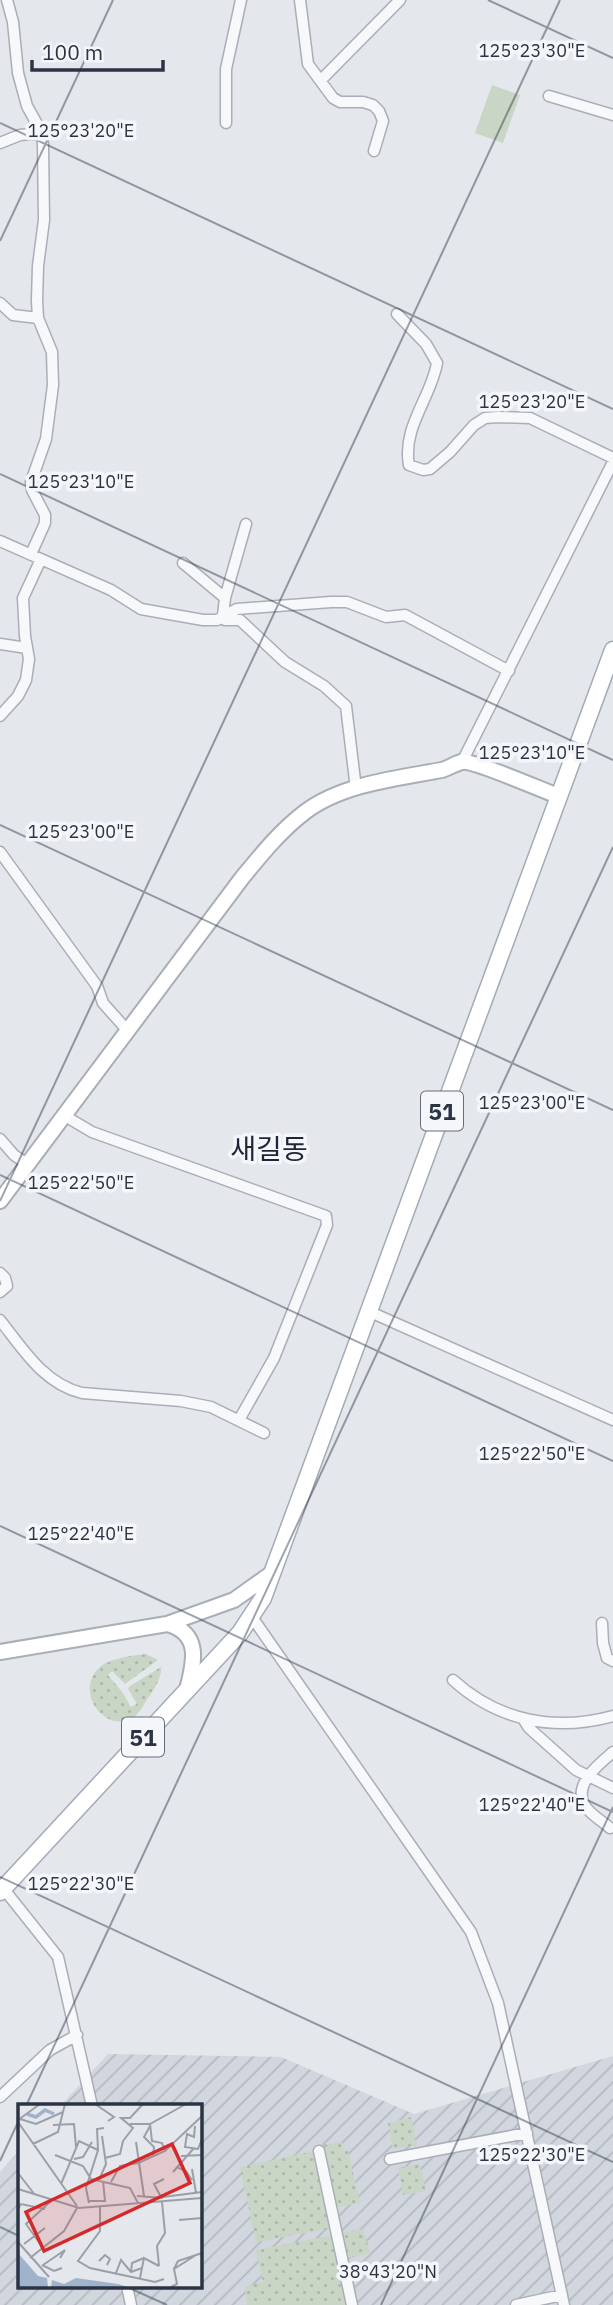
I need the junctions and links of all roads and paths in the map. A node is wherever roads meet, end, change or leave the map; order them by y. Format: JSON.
{"nodes":[{"id":1,"x":7,"y":0,"type":"edge"},
{"id":2,"x":241,"y":0,"type":"edge"},
{"id":3,"x":300,"y":0,"type":"edge"},
{"id":4,"x":400,"y":0,"type":"edge"},
{"id":5,"x":321,"y":80,"type":"junction"},
{"id":6,"x":549,"y":96,"type":"dead end"},
{"id":7,"x":613,"y":115,"type":"edge"},
{"id":8,"x":226,"y":123,"type":"dead end"},
{"id":9,"x":42,"y":133,"type":"junction"},
{"id":10,"x":0,"y":143,"type":"edge"},
{"id":11,"x":373,"y":151,"type":"dead end"},
{"id":12,"x":0,"y":303,"type":"edge"},
{"id":13,"x":397,"y":314,"type":"dead end"},
{"id":14,"x":38,"y":318,"type":"junction"},
{"id":15,"x":613,"y":460,"type":"edge"},
{"id":16,"x":246,"y":524,"type":"dead end"},
{"id":17,"x":0,"y":541,"type":"edge"},
{"id":18,"x":36,"y":556,"type":"junction"},
{"id":19,"x":183,"y":563,"type":"dead end"},
{"id":20,"x":225,"y":598,"type":"junction"},
{"id":21,"x":223,"y":615,"type":"junction"},
{"id":22,"x":0,"y":644,"type":"edge"},
{"id":23,"x":27,"y":648,"type":"junction"},
{"id":24,"x":613,"y":650,"type":"edge"},
{"id":25,"x":509,"y":671,"type":"junction"},
{"id":26,"x":0,"y":716,"type":"edge"},
{"id":27,"x":462,"y":762,"type":"junction"},
{"id":28,"x":356,"y":789,"type":"junction"},
{"id":29,"x":558,"y":796,"type":"junction"},
{"id":30,"x":0,"y":852,"type":"edge"},
{"id":31,"x":127,"y":1030,"type":"junction"},
{"id":32,"x":65,"y":1116,"type":"junction"},
{"id":33,"x":0,"y":1139,"type":"edge"},
{"id":34,"x":28,"y":1165,"type":"junction"},
{"id":35,"x":0,"y":1201,"type":"edge"},
{"id":36,"x":0,"y":1273,"type":"edge"},
{"id":37,"x":0,"y":1292,"type":"edge"},
{"id":38,"x":368,"y":1311,"type":"junction"},
{"id":39,"x":0,"y":1320,"type":"edge"},
{"id":40,"x":239,"y":1420,"type":"junction"},
{"id":41,"x":613,"y":1420,"type":"edge"},
{"id":42,"x":264,"y":1433,"type":"dead end"},
{"id":43,"x":272,"y":1573,"type":"junction"},
{"id":44,"x":252,"y":1616,"type":"junction"},
{"id":45,"x":602,"y":1623,"type":"dead end"},
{"id":46,"x":167,"y":1624,"type":"junction"},
{"id":47,"x":0,"y":1652,"type":"edge"},
{"id":48,"x":613,"y":1661,"type":"edge"},
{"id":49,"x":453,"y":1681,"type":"dead end"},
{"id":50,"x":187,"y":1690,"type":"junction"},
{"id":51,"x":613,"y":1716,"type":"edge"},
{"id":52,"x":524,"y":1720,"type":"junction"},
{"id":53,"x":613,"y":1752,"type":"edge"},
{"id":54,"x":587,"y":1777,"type":"junction"},
{"id":55,"x":613,"y":1788,"type":"edge"},
{"id":56,"x":610,"y":1828,"type":"dead end"},
{"id":57,"x":2,"y":1890,"type":"edge"},
{"id":58,"x":77,"y":2035,"type":"junction"},
{"id":59,"x":0,"y":2097,"type":"edge"},
{"id":60,"x":92,"y":2104,"type":"edge"},
{"id":61,"x":527,"y":2133,"type":"junction"},
{"id":62,"x":319,"y":2151,"type":"dead end"},
{"id":63,"x":390,"y":2159,"type":"dead end"},
{"id":64,"x":563,"y":2300,"type":"edge"},
{"id":65,"x":352,"y":2305,"type":"edge"},
{"id":66,"x":516,"y":2305,"type":"edge"}],
"edges":[{"from":1,"to":9,"type":"street"},
{"from":2,"to":8,"type":"street"},
{"from":3,"to":5,"type":"street"},
{"from":4,"to":5,"type":"street"},
{"from":5,"to":11,"type":"street"},
{"from":6,"to":7,"type":"street"},
{"from":9,"to":10,"type":"street"},
{"from":9,"to":14,"type":"street"},
{"from":12,"to":14,"type":"street"},
{"from":13,"to":15,"type":"street"},
{"from":14,"to":18,"type":"street"},
{"from":15,"to":25,"type":"street"},
{"from":16,"to":20,"type":"street"},
{"from":17,"to":18,"type":"street"},
{"from":18,"to":21,"type":"street"},
{"from":18,"to":23,"type":"street"},
{"from":19,"to":20,"type":"street"},
{"from":20,"to":21,"type":"street"},
{"from":21,"to":25,"type":"street"},
{"from":21,"to":28,"type":"street"},
{"from":22,"to":23,"type":"street"},
{"from":23,"to":26,"type":"street"},
{"from":24,"to":29,"type":"main road","number":"51"},
{"from":25,"to":27,"type":"street"},
{"from":27,"to":28,"type":"street"},
{"from":27,"to":29,"type":"street"},
{"from":28,"to":31,"type":"street"},
{"from":29,"to":38,"type":"main road","number":"51"},
{"from":30,"to":31,"type":"street"},
{"from":31,"to":32,"type":"street"},
{"from":32,"to":34,"type":"street"},
{"from":32,"to":40,"type":"street"},
{"from":33,"to":34,"type":"street"},
{"from":34,"to":35,"type":"street"},
{"from":36,"to":37,"type":"street"},
{"from":38,"to":41,"type":"street"},
{"from":38,"to":43,"type":"main road","number":"51"},
{"from":39,"to":40,"type":"street"},
{"from":40,"to":42,"type":"street"},
{"from":43,"to":44,"type":"main road","number":"51"},
{"from":43,"to":46,"type":"street"},
{"from":44,"to":50,"type":"main road","number":"51"},
{"from":44,"to":61,"type":"street"},
{"from":45,"to":48,"type":"street"},
{"from":46,"to":47,"type":"street"},
{"from":46,"to":50,"type":"street"},
{"from":49,"to":52,"type":"street"},
{"from":50,"to":57,"type":"main road","number":"51"},
{"from":51,"to":52,"type":"street"},
{"from":52,"to":54,"type":"street"},
{"from":53,"to":54,"type":"street"},
{"from":54,"to":55,"type":"street"},
{"from":54,"to":56,"type":"street"},
{"from":57,"to":58,"type":"street"},
{"from":58,"to":59,"type":"street"},
{"from":58,"to":60,"type":"street"},
{"from":61,"to":63,"type":"street"},
{"from":61,"to":64,"type":"street"},
{"from":62,"to":65,"type":"street"},
{"from":64,"to":66,"type":"street"}]}
